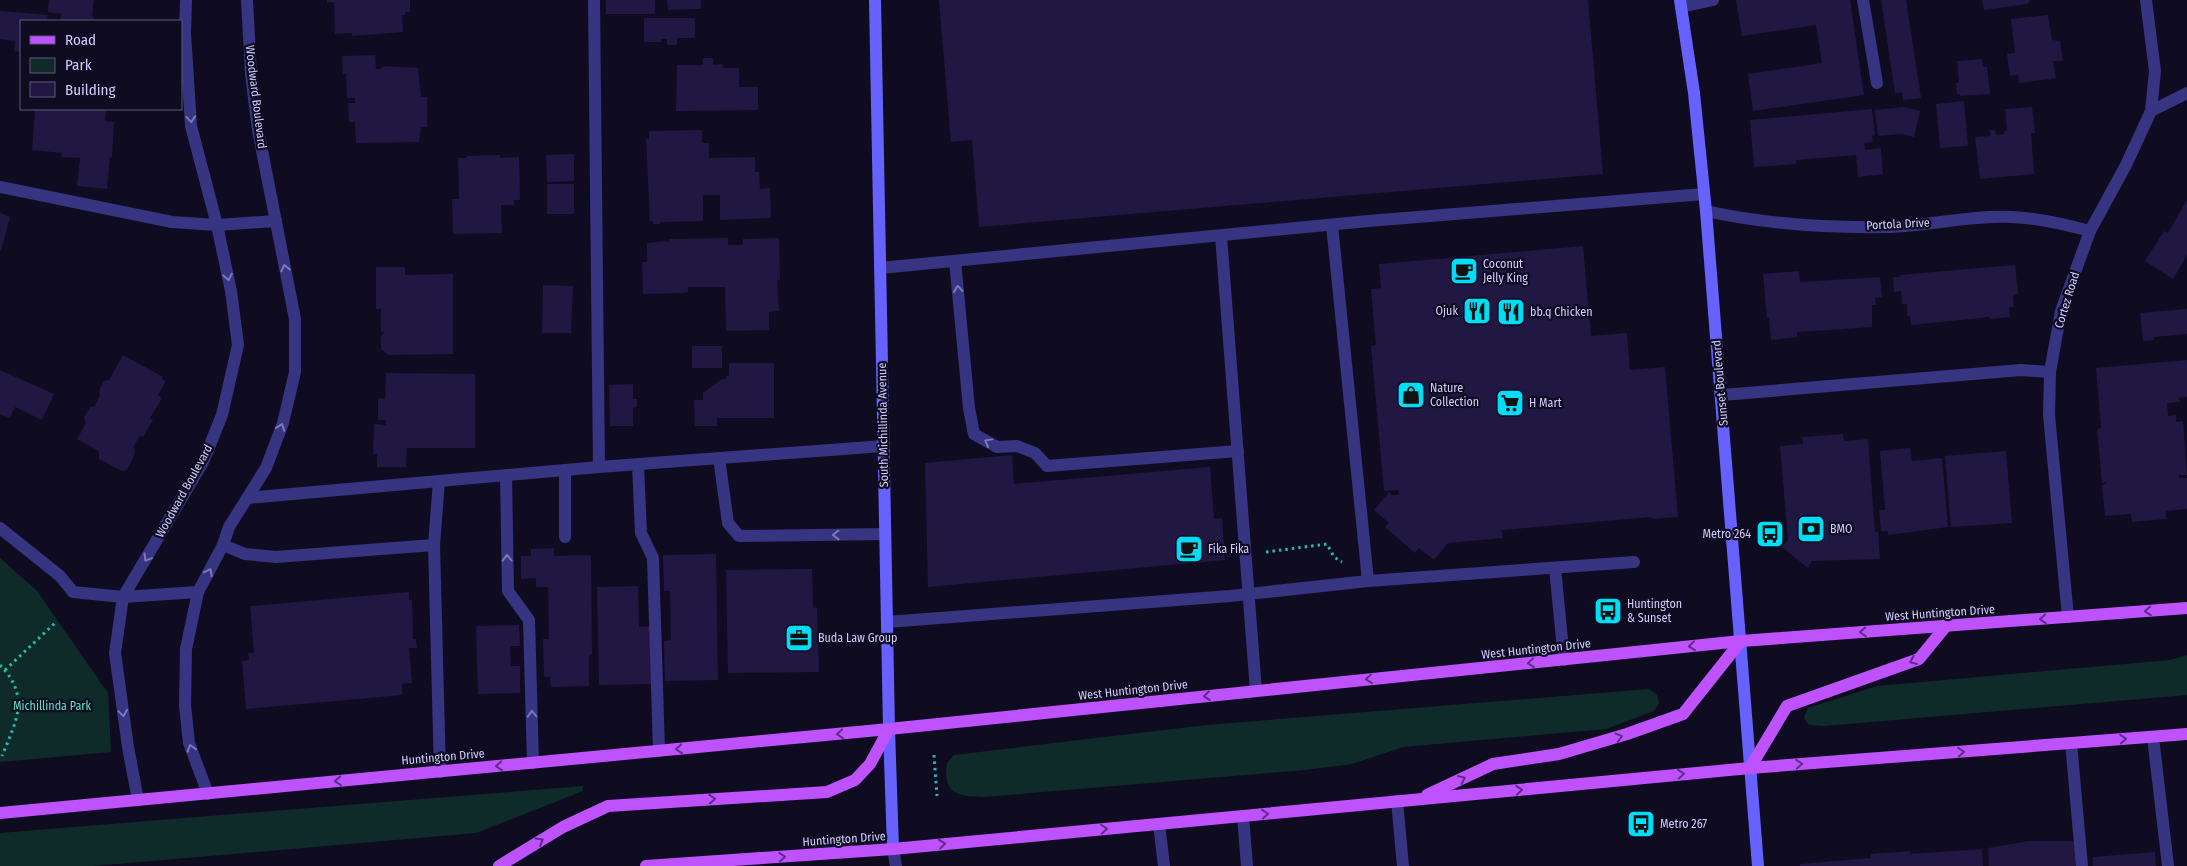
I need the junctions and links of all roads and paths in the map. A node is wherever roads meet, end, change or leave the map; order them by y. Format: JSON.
{"nodes":[{"id":1,"x":186,"y":0,"type":"edge"},
{"id":2,"x":247,"y":0,"type":"edge"},
{"id":3,"x":594,"y":0,"type":"edge"},
{"id":4,"x":875,"y":0,"type":"edge"},
{"id":5,"x":1713,"y":0,"type":"edge"},
{"id":6,"x":1863,"y":0,"type":"edge"},
{"id":7,"x":2146,"y":0,"type":"edge"},
{"id":8,"x":1680,"y":4,"type":"edge"},
{"id":9,"x":1877,"y":84,"type":"dead end"},
{"id":10,"x":2187,"y":93,"type":"edge"},
{"id":11,"x":2152,"y":111,"type":"junction"},
{"id":12,"x":0,"y":187,"type":"edge"},
{"id":13,"x":1704,"y":194,"type":"junction"},
{"id":14,"x":1706,"y":211,"type":"junction"},
{"id":15,"x":276,"y":220,"type":"junction"},
{"id":16,"x":218,"y":225,"type":"junction"},
{"id":17,"x":1332,"y":226,"type":"junction"},
{"id":18,"x":2090,"y":231,"type":"junction"},
{"id":19,"x":1221,"y":236,"type":"junction"},
{"id":20,"x":955,"y":261,"type":"junction"},
{"id":21,"x":880,"y":268,"type":"junction"},
{"id":22,"x":2050,"y":372,"type":"junction"},
{"id":23,"x":1722,"y":395,"type":"junction"},
{"id":24,"x":884,"y":446,"type":"junction"},
{"id":25,"x":1238,"y":451,"type":"junction"},
{"id":26,"x":719,"y":458,"type":"junction"},
{"id":27,"x":638,"y":464,"type":"junction"},
{"id":28,"x":599,"y":467,"type":"junction"},
{"id":29,"x":565,"y":470,"type":"junction"},
{"id":30,"x":506,"y":476,"type":"junction"},
{"id":31,"x":439,"y":481,"type":"junction"},
{"id":32,"x":247,"y":498,"type":"junction"},
{"id":33,"x":0,"y":528,"type":"edge"},
{"id":34,"x":885,"y":534,"type":"junction"},
{"id":35,"x":566,"y":537,"type":"dead end"},
{"id":36,"x":223,"y":545,"type":"junction"},
{"id":37,"x":434,"y":545,"type":"junction"},
{"id":38,"x":1265,"y":552,"type":"dead end"},
{"id":39,"x":1342,"y":562,"type":"dead end"},
{"id":40,"x":1634,"y":562,"type":"dead end"},
{"id":41,"x":1555,"y":568,"type":"junction"},
{"id":42,"x":1368,"y":581,"type":"junction"},
{"id":43,"x":198,"y":592,"type":"junction"},
{"id":44,"x":1248,"y":595,"type":"junction"},
{"id":45,"x":123,"y":597,"type":"junction"},
{"id":46,"x":2187,"y":608,"type":"edge"},
{"id":47,"x":2068,"y":617,"type":"junction"},
{"id":48,"x":887,"y":622,"type":"junction"},
{"id":49,"x":55,"y":623,"type":"dead end"},
{"id":50,"x":1946,"y":626,"type":"junction"},
{"id":51,"x":1741,"y":641,"type":"junction"},
{"id":52,"x":1564,"y":660,"type":"junction"},
{"id":53,"x":0,"y":665,"type":"edge"},
{"id":54,"x":6,"y":670,"type":"junction"},
{"id":55,"x":1256,"y":691,"type":"junction"},
{"id":56,"x":889,"y":729,"type":"junction"},
{"id":57,"x":2187,"y":734,"type":"edge"},
{"id":58,"x":2153,"y":737,"type":"junction"},
{"id":59,"x":2071,"y":743,"type":"junction"},
{"id":60,"x":659,"y":750,"type":"junction"},
{"id":61,"x":934,"y":755,"type":"dead end"},
{"id":62,"x":2,"y":756,"type":"dead end"},
{"id":63,"x":533,"y":763,"type":"junction"},
{"id":64,"x":1750,"y":768,"type":"junction"},
{"id":65,"x":440,"y":772,"type":"junction"},
{"id":66,"x":208,"y":794,"type":"junction"},
{"id":67,"x":937,"y":796,"type":"dead end"},
{"id":68,"x":1418,"y":799,"type":"junction"},
{"id":69,"x":138,"y":800,"type":"junction"},
{"id":70,"x":1397,"y":801,"type":"junction"},
{"id":71,"x":0,"y":813,"type":"edge"},
{"id":72,"x":1243,"y":816,"type":"junction"},
{"id":73,"x":1159,"y":824,"type":"junction"},
{"id":74,"x":893,"y":849,"type":"junction"},
{"id":75,"x":499,"y":866,"type":"edge"},
{"id":76,"x":646,"y":866,"type":"edge"},
{"id":77,"x":896,"y":866,"type":"edge"},
{"id":78,"x":1164,"y":866,"type":"edge"},
{"id":79,"x":1247,"y":866,"type":"edge"},
{"id":80,"x":1403,"y":866,"type":"edge"},
{"id":81,"x":1758,"y":866,"type":"edge"},
{"id":82,"x":2082,"y":866,"type":"edge"},
{"id":83,"x":2168,"y":866,"type":"edge"}],
"edges":[{"from":1,"to":16,"type":"street","name":"Woodward Boulevard","one_way":true},
{"from":2,"to":15,"type":"street","name":"Woodward Boulevard"},
{"from":3,"to":28,"type":"street"},
{"from":4,"to":21,"type":"main road","name":"South Michillinda Avenue"},
{"from":5,"to":8,"type":"street"},
{"from":6,"to":9,"type":"street"},
{"from":7,"to":11,"type":"street","name":"Cortez Road"},
{"from":8,"to":13,"type":"main road","name":"Sunset Boulevard"},
{"from":10,"to":11,"type":"street"},
{"from":11,"to":18,"type":"street","name":"Cortez Road"},
{"from":12,"to":16,"type":"street"},
{"from":13,"to":14,"type":"main road","name":"Sunset Boulevard"},
{"from":13,"to":17,"type":"street"},
{"from":14,"to":18,"type":"street","name":"Portola Drive"},
{"from":14,"to":23,"type":"main road","name":"Sunset Boulevard"},
{"from":15,"to":16,"type":"street"},
{"from":32,"to":15,"type":"street","name":"Woodward Boulevard","one_way":true},
{"from":16,"to":45,"type":"street","name":"Woodward Boulevard","one_way":true},
{"from":17,"to":19,"type":"street"},
{"from":17,"to":42,"type":"street"},
{"from":18,"to":22,"type":"street","name":"Cortez Road"},
{"from":19,"to":20,"type":"street"},
{"from":19,"to":25,"type":"street"},
{"from":20,"to":21,"type":"street"},
{"from":25,"to":20,"type":"street","one_way":true},
{"from":21,"to":24,"type":"main road","name":"South Michillinda Avenue"},
{"from":22,"to":23,"type":"street"},
{"from":22,"to":47,"type":"street","name":"Cortez Road"},
{"from":23,"to":51,"type":"main road","name":"Sunset Boulevard"},
{"from":24,"to":26,"type":"street"},
{"from":24,"to":34,"type":"main road","name":"South Michillinda Avenue"},
{"from":25,"to":44,"type":"street"},
{"from":26,"to":27,"type":"street"},
{"from":34,"to":26,"type":"street","one_way":true},
{"from":27,"to":28,"type":"street"},
{"from":27,"to":60,"type":"street"},
{"from":28,"to":29,"type":"street"},
{"from":29,"to":30,"type":"street"},
{"from":29,"to":35,"type":"street"},
{"from":30,"to":31,"type":"street"},
{"from":63,"to":30,"type":"street","one_way":true},
{"from":31,"to":32,"type":"street"},
{"from":31,"to":37,"type":"street"},
{"from":32,"to":36,"type":"street","name":"Woodward Boulevard"},
{"from":33,"to":45,"type":"street"},
{"from":34,"to":48,"type":"main road","name":"South Michillinda Avenue"},
{"from":36,"to":37,"type":"street"},
{"from":43,"to":36,"type":"street","name":"Woodward Boulevard","one_way":true},
{"from":37,"to":65,"type":"street"},
{"from":38,"to":39,"type":"path"},
{"from":40,"to":41,"type":"street"},
{"from":41,"to":42,"type":"street"},
{"from":41,"to":52,"type":"street"},
{"from":42,"to":44,"type":"street"},
{"from":43,"to":45,"type":"street"},
{"from":66,"to":43,"type":"street","name":"Woodward Boulevard","one_way":true},
{"from":44,"to":48,"type":"street"},
{"from":44,"to":55,"type":"street"},
{"from":45,"to":69,"type":"street","name":"Woodward Boulevard","one_way":true},
{"from":46,"to":47,"type":"main road","name":"West Huntington Drive","one_way":true},
{"from":47,"to":50,"type":"main road","name":"West Huntington Drive","one_way":true},
{"from":48,"to":56,"type":"main road","name":"South Michillinda Avenue"},
{"from":49,"to":54,"type":"path"},
{"from":50,"to":51,"type":"main road","name":"West Huntington Drive","one_way":true},
{"from":50,"to":64,"type":"main road","one_way":true},
{"from":51,"to":52,"type":"main road","name":"West Huntington Drive","one_way":true},
{"from":51,"to":64,"type":"main road","name":"Sunset Boulevard"},
{"from":68,"to":51,"type":"main road","one_way":true},
{"from":52,"to":55,"type":"main road","name":"West Huntington Drive","one_way":true},
{"from":53,"to":54,"type":"path"},
{"from":54,"to":62,"type":"path"},
{"from":55,"to":56,"type":"main road","name":"West Huntington Drive","one_way":true},
{"from":56,"to":60,"type":"main road","name":"Huntington Drive","one_way":true},
{"from":56,"to":74,"type":"main road","name":"South Michillinda Avenue"},
{"from":75,"to":56,"type":"main road","one_way":true},
{"from":57,"to":58,"type":"main road"},
{"from":59,"to":58,"type":"main road","one_way":true},
{"from":58,"to":83,"type":"street"},
{"from":64,"to":59,"type":"main road","one_way":true},
{"from":59,"to":82,"type":"street"},
{"from":60,"to":63,"type":"main road","name":"Huntington Drive"},
{"from":61,"to":67,"type":"path"},
{"from":63,"to":65,"type":"main road","name":"Huntington Drive","one_way":true},
{"from":68,"to":64,"type":"main road","one_way":true},
{"from":64,"to":81,"type":"main road","name":"Sunset Boulevard"},
{"from":65,"to":66,"type":"main road","name":"Huntington Drive","one_way":true},
{"from":66,"to":69,"type":"main road","name":"Huntington Drive"},
{"from":68,"to":70,"type":"main road"},
{"from":69,"to":71,"type":"main road","name":"Huntington Drive"},
{"from":72,"to":70,"type":"main road","one_way":true},
{"from":70,"to":80,"type":"street"},
{"from":72,"to":73,"type":"main road"},
{"from":72,"to":79,"type":"street"},
{"from":74,"to":73,"type":"main road","one_way":true},
{"from":73,"to":78,"type":"street"},
{"from":76,"to":74,"type":"main road","name":"Huntington Drive","one_way":true},
{"from":74,"to":77,"type":"street"}]}
